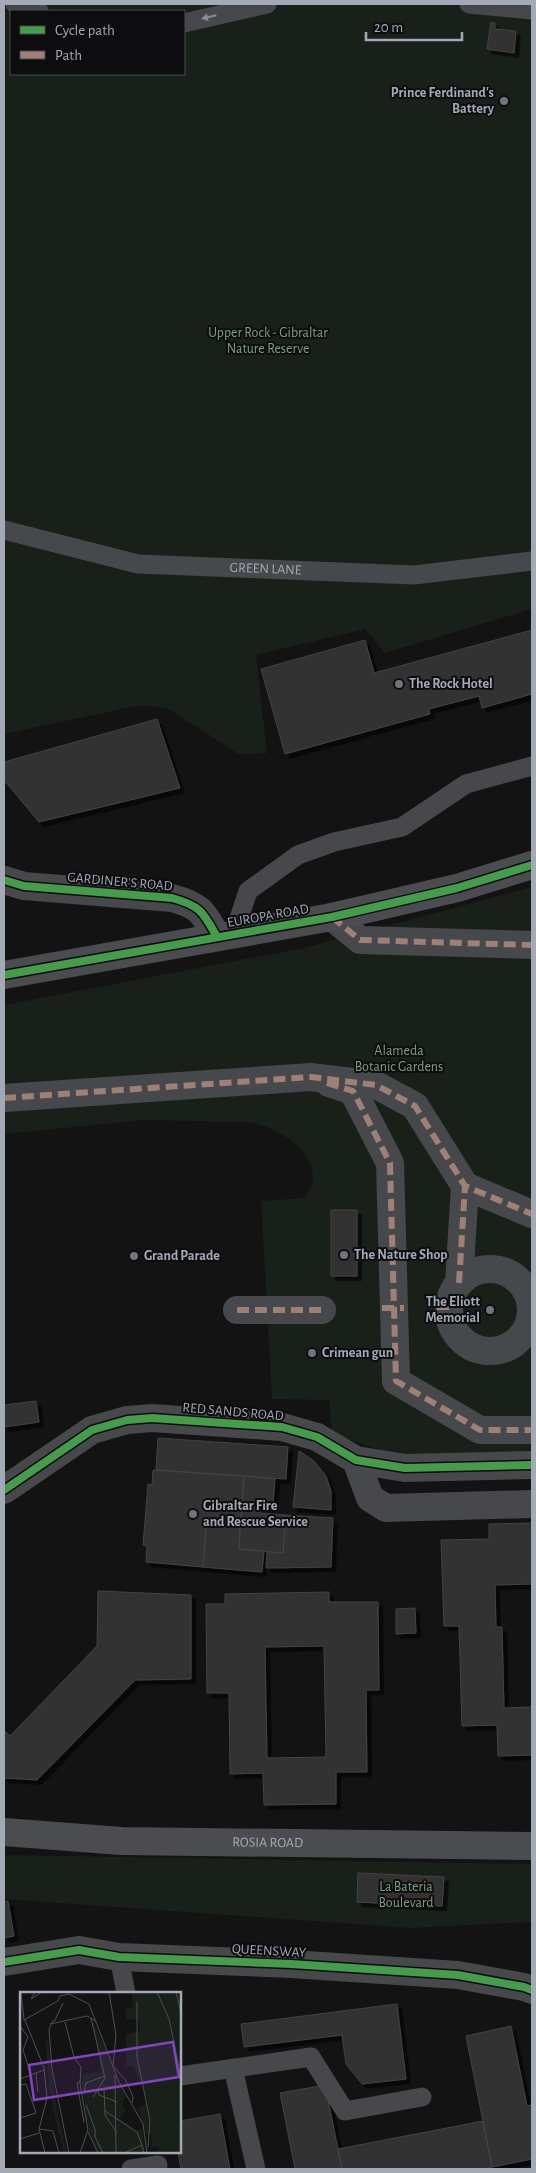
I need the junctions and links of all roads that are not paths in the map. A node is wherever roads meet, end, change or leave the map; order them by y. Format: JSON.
{"nodes":[{"id":1,"x":15,"y":4,"type":"edge"},
{"id":2,"x":267,"y":4,"type":"edge"},
{"id":3,"x":469,"y":4,"type":"edge"},
{"id":4,"x":36,"y":10,"type":"edge"},
{"id":5,"x":532,"y":10,"type":"edge"},
{"id":6,"x":185,"y":23,"type":"edge"},
{"id":7,"x":4,"y":530,"type":"edge"},
{"id":8,"x":532,"y":561,"type":"edge"},
{"id":9,"x":532,"y":766,"type":"edge"},
{"id":10,"x":532,"y":865,"type":"edge"},
{"id":11,"x":4,"y":880,"type":"edge"},
{"id":12,"x":332,"y":917,"type":"junction"},
{"id":13,"x":226,"y":936,"type":"junction"},
{"id":14,"x":532,"y":944,"type":"edge"},
{"id":15,"x":4,"y":975,"type":"edge"},
{"id":16,"x":311,"y":1077,"type":"junction"},
{"id":17,"x":4,"y":1098,"type":"edge"},
{"id":18,"x":465,"y":1186,"type":"junction"},
{"id":19,"x":532,"y":1214,"type":"edge"},
{"id":20,"x":448,"y":1299,"type":"junction"},
{"id":21,"x":237,"y":1310,"type":"dead end"},
{"id":22,"x":322,"y":1310,"type":"dead end"},
{"id":23,"x":532,"y":1312,"type":"edge"},
{"id":24,"x":532,"y":1430,"type":"edge"},
{"id":25,"x":356,"y":1460,"type":"junction"},
{"id":26,"x":532,"y":1465,"type":"edge"},
{"id":27,"x":4,"y":1490,"type":"edge"},
{"id":28,"x":532,"y":1504,"type":"edge"},
{"id":29,"x":4,"y":1832,"type":"edge"},
{"id":30,"x":532,"y":1846,"type":"edge"},
{"id":31,"x":119,"y":1957,"type":"junction"},
{"id":32,"x":4,"y":1962,"type":"edge"},
{"id":33,"x":532,"y":1990,"type":"edge"},
{"id":34,"x":126,"y":1992,"type":"edge"},
{"id":35,"x":233,"y":2068,"type":"junction"},
{"id":36,"x":181,"y":2076,"type":"edge"},
{"id":37,"x":422,"y":2097,"type":"dead end"},
{"id":38,"x":157,"y":2162,"type":"edge"},
{"id":39,"x":131,"y":2169,"type":"edge"},
{"id":40,"x":256,"y":2169,"type":"edge"}],
"edges":[{"from":1,"to":4,"type":"lane"},
{"from":2,"to":6,"type":"lane","one_way":true},
{"from":3,"to":5,"type":"lane"},
{"from":7,"to":8,"type":"lane","name":"GREEN LANE"},
{"from":9,"to":13,"type":"lane"},
{"from":10,"to":12,"type":"main road","name":"EUROPA ROAD"},
{"from":11,"to":13,"type":"street","name":"GARDINER'S ROAD"},
{"from":12,"to":13,"type":"main road","name":"EUROPA ROAD"},
{"from":12,"to":14,"type":"street"},
{"from":13,"to":15,"type":"main road","name":"EUROPA ROAD"},
{"from":16,"to":17,"type":"street"},
{"from":16,"to":18,"type":"street"},
{"from":16,"to":24,"type":"street"},
{"from":18,"to":19,"type":"street"},
{"from":18,"to":20,"type":"street"},
{"from":20,"to":23,"type":"street"},
{"from":20,"to":23,"type":"street"},
{"from":21,"to":22,"type":"street"},
{"from":25,"to":26,"type":"street","name":"RED SANDS ROAD"},
{"from":25,"to":27,"type":"street","name":"RED SANDS ROAD"},
{"from":25,"to":28,"type":"street"},
{"from":29,"to":30,"type":"main road","name":"ROSIA ROAD"},
{"from":31,"to":32,"type":"street","name":"QUEENSWAY"},
{"from":31,"to":33,"type":"street","name":"QUEENSWAY"},
{"from":31,"to":34,"type":"lane"},
{"from":35,"to":36,"type":"lane"},
{"from":35,"to":37,"type":"lane"},
{"from":35,"to":40,"type":"lane"},
{"from":38,"to":39,"type":"lane"}]}
